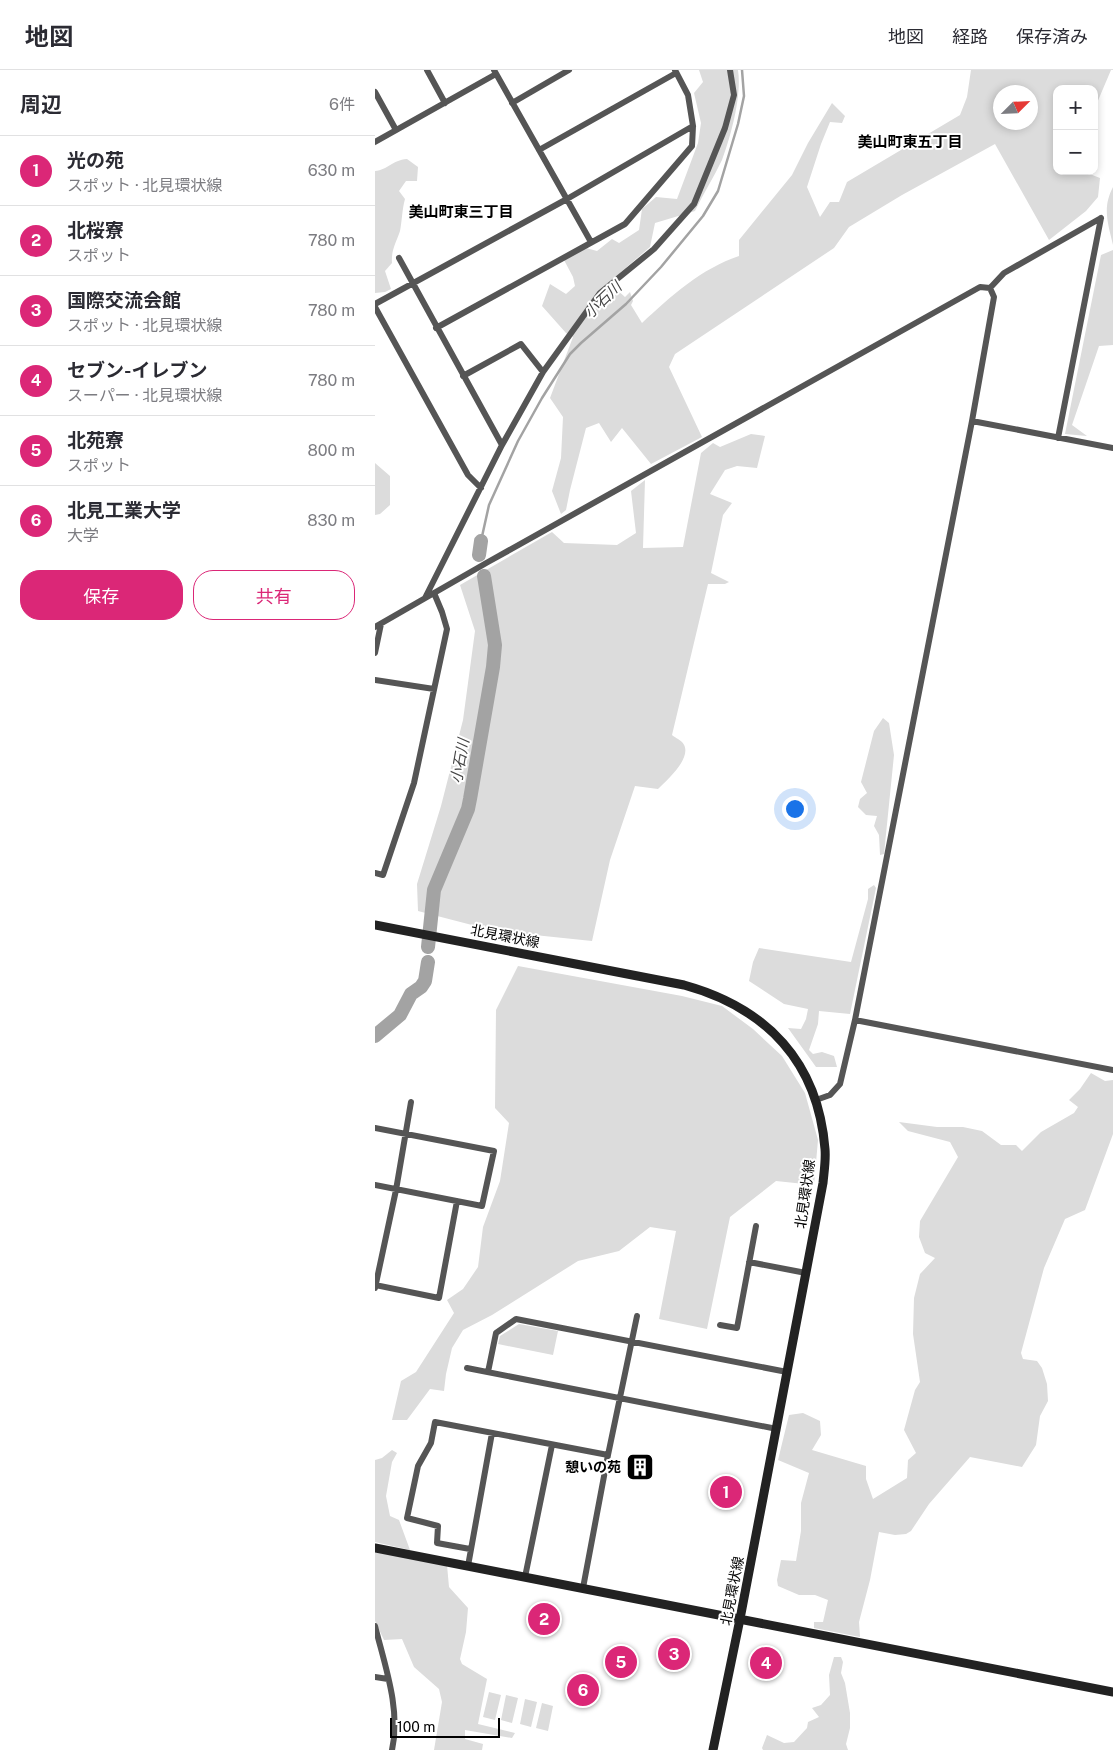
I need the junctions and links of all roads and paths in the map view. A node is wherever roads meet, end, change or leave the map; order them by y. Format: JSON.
{"nodes":[{"id":1,"x":427,"y":70,"type":"edge"},
{"id":2,"x":569,"y":70,"type":"edge"},
{"id":3,"x":730,"y":70,"type":"edge"},
{"id":4,"x":675,"y":71,"type":"edge"},
{"id":5,"x":495,"y":72,"type":"edge"},
{"id":6,"x":375,"y":92,"type":"edge"},
{"id":7,"x":445,"y":103,"type":"junction"},
{"id":8,"x":512,"y":103,"type":"junction"},
{"id":9,"x":693,"y":126,"type":"junction"},
{"id":10,"x":396,"y":130,"type":"junction"},
{"id":11,"x":375,"y":142,"type":"edge"},
{"id":12,"x":539,"y":150,"type":"junction"},
{"id":13,"x":567,"y":199,"type":"junction"},
{"id":14,"x":591,"y":242,"type":"junction"},
{"id":15,"x":399,"y":258,"type":"dead end"},
{"id":16,"x":412,"y":285,"type":"junction"},
{"id":17,"x":990,"y":288,"type":"junction"},
{"id":18,"x":375,"y":306,"type":"edge"},
{"id":19,"x":436,"y":328,"type":"junction"},
{"id":20,"x":543,"y":372,"type":"junction"},
{"id":21,"x":463,"y":376,"type":"junction"},
{"id":22,"x":972,"y":421,"type":"junction"},
{"id":23,"x":1058,"y":438,"type":"junction"},
{"id":24,"x":502,"y":445,"type":"junction"},
{"id":25,"x":1113,"y":448,"type":"edge"},
{"id":26,"x":481,"y":488,"type":"junction"},
{"id":27,"x":434,"y":593,"type":"junction"},
{"id":28,"x":425,"y":599,"type":"junction"},
{"id":29,"x":378,"y":626,"type":"edge"},
{"id":30,"x":375,"y":652,"type":"edge"},
{"id":31,"x":375,"y":680,"type":"edge"},
{"id":32,"x":433,"y":689,"type":"junction"},
{"id":33,"x":375,"y":873,"type":"edge"},
{"id":34,"x":377,"y":926,"type":"edge"},
{"id":35,"x":855,"y":1020,"type":"junction"},
{"id":36,"x":1113,"y":1070,"type":"edge"},
{"id":37,"x":816,"y":1100,"type":"junction"},
{"id":38,"x":411,"y":1102,"type":"dead end"},
{"id":39,"x":375,"y":1128,"type":"edge"},
{"id":40,"x":405,"y":1134,"type":"junction"},
{"id":41,"x":375,"y":1185,"type":"edge"},
{"id":42,"x":396,"y":1190,"type":"junction"},
{"id":43,"x":457,"y":1201,"type":"junction"},
{"id":44,"x":756,"y":1226,"type":"dead end"},
{"id":45,"x":749,"y":1262,"type":"junction"},
{"id":46,"x":806,"y":1273,"type":"junction"},
{"id":47,"x":375,"y":1286,"type":"edge"},
{"id":48,"x":637,"y":1316,"type":"dead end"},
{"id":49,"x":720,"y":1325,"type":"dead end"},
{"id":50,"x":632,"y":1341,"type":"junction"},
{"id":51,"x":467,"y":1368,"type":"dead end"},
{"id":52,"x":487,"y":1372,"type":"junction"},
{"id":53,"x":787,"y":1372,"type":"junction"},
{"id":54,"x":620,"y":1399,"type":"junction"},
{"id":55,"x":777,"y":1429,"type":"junction"},
{"id":56,"x":493,"y":1433,"type":"junction"},
{"id":57,"x":552,"y":1445,"type":"junction"},
{"id":58,"x":608,"y":1455,"type":"junction"},
{"id":59,"x":375,"y":1548,"type":"edge"},
{"id":60,"x":470,"y":1549,"type":"junction"},
{"id":61,"x":468,"y":1566,"type":"junction"},
{"id":62,"x":525,"y":1577,"type":"junction"},
{"id":63,"x":583,"y":1588,"type":"junction"},
{"id":64,"x":740,"y":1619,"type":"junction"},
{"id":65,"x":375,"y":1626,"type":"edge"},
{"id":66,"x":375,"y":1677,"type":"edge"},
{"id":67,"x":388,"y":1680,"type":"junction"},
{"id":68,"x":1113,"y":1692,"type":"edge"},
{"id":69,"x":392,"y":1750,"type":"edge"},
{"id":70,"x":713,"y":1750,"type":"edge"}],
"edges":[{"from":1,"to":7,"type":"street"},
{"from":2,"to":8,"type":"street"},
{"from":3,"to":20,"type":"street"},
{"from":4,"to":9,"type":"street"},
{"from":4,"to":12,"type":"street"},
{"from":5,"to":7,"type":"street"},
{"from":5,"to":8,"type":"street"},
{"from":6,"to":10,"type":"street"},
{"from":7,"to":10,"type":"street"},
{"from":8,"to":12,"type":"street"},
{"from":9,"to":13,"type":"street"},
{"from":9,"to":14,"type":"street"},
{"from":10,"to":11,"type":"street"},
{"from":12,"to":13,"type":"street"},
{"from":13,"to":14,"type":"street"},
{"from":13,"to":16,"type":"street"},
{"from":14,"to":19,"type":"street"},
{"from":15,"to":16,"type":"street"},
{"from":16,"to":18,"type":"street"},
{"from":16,"to":19,"type":"street"},
{"from":17,"to":22,"type":"street"},
{"from":17,"to":23,"type":"street"},
{"from":17,"to":27,"type":"street"},
{"from":18,"to":26,"type":"street"},
{"from":19,"to":21,"type":"street"},
{"from":20,"to":21,"type":"street"},
{"from":20,"to":24,"type":"street"},
{"from":21,"to":24,"type":"street"},
{"from":22,"to":23,"type":"street"},
{"from":22,"to":35,"type":"street"},
{"from":23,"to":25,"type":"street"},
{"from":24,"to":26,"type":"street"},
{"from":26,"to":28,"type":"street"},
{"from":27,"to":28,"type":"street"},
{"from":27,"to":32,"type":"street"},
{"from":28,"to":29,"type":"street"},
{"from":29,"to":30,"type":"street"},
{"from":31,"to":32,"type":"street"},
{"from":32,"to":33,"type":"street"},
{"from":34,"to":37,"type":"main road","name":"北見環状線"},
{"from":35,"to":36,"type":"street"},
{"from":35,"to":37,"type":"street"},
{"from":37,"to":46,"type":"main road","name":"北見環状線"},
{"from":38,"to":40,"type":"street"},
{"from":39,"to":40,"type":"street"},
{"from":40,"to":42,"type":"street"},
{"from":40,"to":43,"type":"street"},
{"from":41,"to":42,"type":"street"},
{"from":42,"to":43,"type":"street"},
{"from":42,"to":47,"type":"street"},
{"from":43,"to":47,"type":"street"},
{"from":44,"to":45,"type":"street"},
{"from":45,"to":46,"type":"street"},
{"from":45,"to":49,"type":"street"},
{"from":46,"to":53,"type":"main road","name":"北見環状線"},
{"from":48,"to":50,"type":"street"},
{"from":50,"to":52,"type":"street"},
{"from":50,"to":53,"type":"street"},
{"from":50,"to":54,"type":"street"},
{"from":51,"to":52,"type":"street"},
{"from":52,"to":54,"type":"street"},
{"from":53,"to":55,"type":"main road","name":"北見環状線"},
{"from":54,"to":55,"type":"street"},
{"from":54,"to":58,"type":"street"},
{"from":55,"to":64,"type":"main road","name":"北見環状線"},
{"from":56,"to":57,"type":"street"},
{"from":56,"to":60,"type":"street"},
{"from":56,"to":60,"type":"street"},
{"from":57,"to":58,"type":"street"},
{"from":57,"to":62,"type":"street"},
{"from":58,"to":63,"type":"street"},
{"from":59,"to":61,"type":"main road"},
{"from":60,"to":61,"type":"street"},
{"from":61,"to":62,"type":"main road"},
{"from":62,"to":63,"type":"main road"},
{"from":63,"to":64,"type":"main road"},
{"from":64,"to":68,"type":"main road"},
{"from":64,"to":70,"type":"main road","name":"北見環状線"},
{"from":65,"to":67,"type":"street"},
{"from":66,"to":67,"type":"street"},
{"from":67,"to":69,"type":"street"}]}
